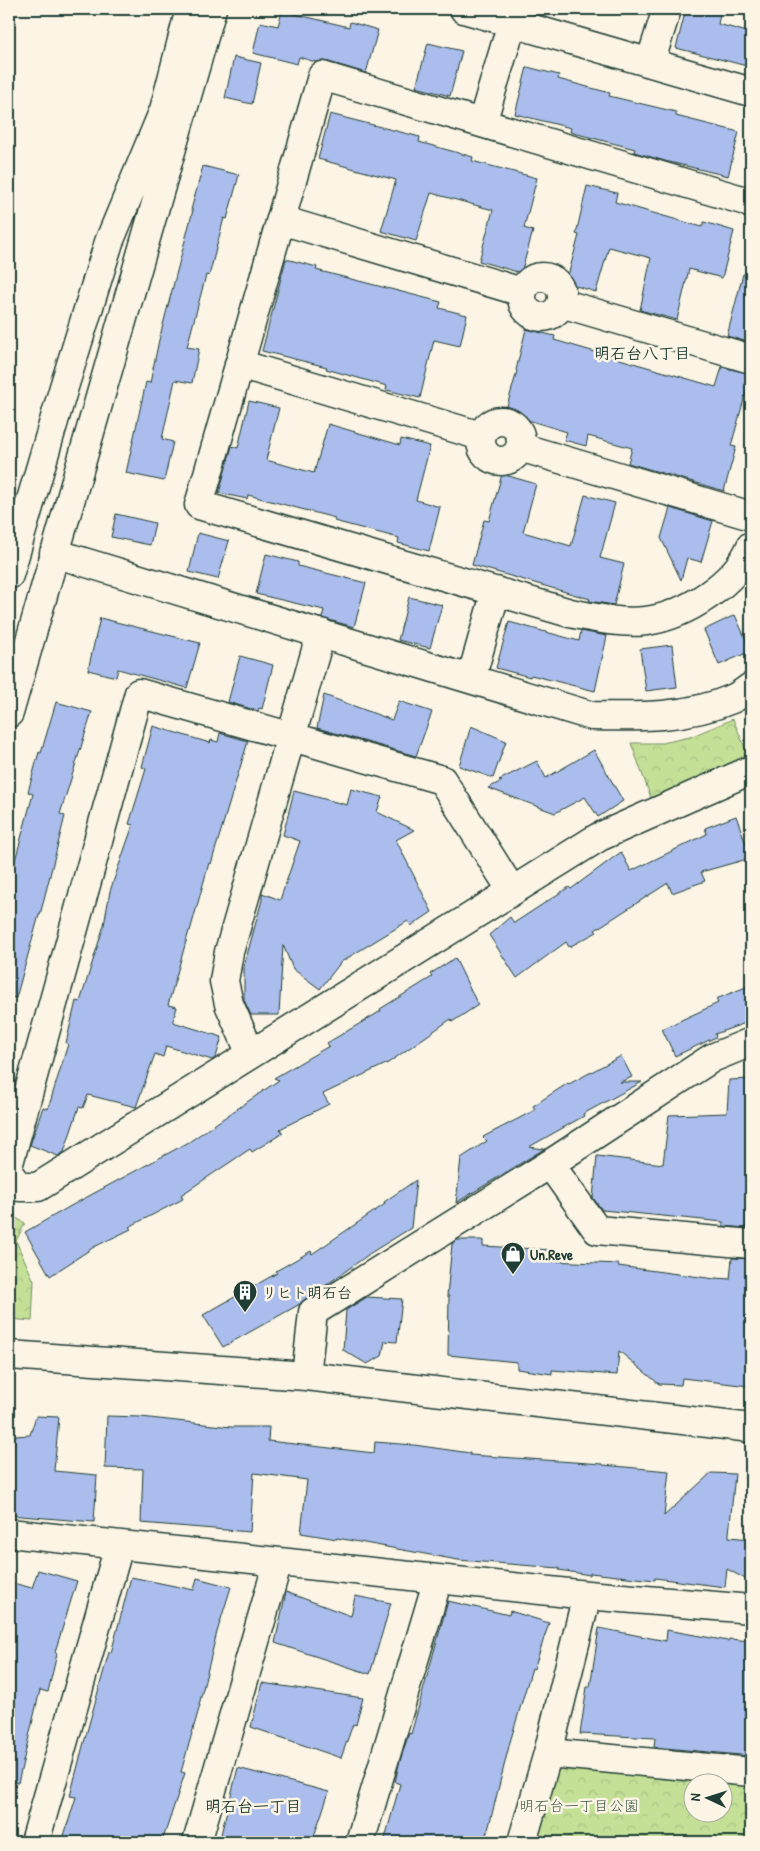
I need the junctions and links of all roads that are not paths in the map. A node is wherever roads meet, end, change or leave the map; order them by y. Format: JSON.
{"nodes":[{"id":1,"x":190,"y":9,"type":"edge"},
{"id":2,"x":212,"y":9,"type":"edge"},
{"id":3,"x":464,"y":9,"type":"edge"},
{"id":4,"x":667,"y":9,"type":"edge"},
{"id":5,"x":512,"y":23,"type":"junction"},
{"id":6,"x":650,"y":63,"type":"junction"},
{"id":7,"x":751,"y":92,"type":"edge"},
{"id":8,"x":482,"y":123,"type":"junction"},
{"id":9,"x":751,"y":204,"type":"edge"},
{"id":10,"x":281,"y":220,"type":"junction"},
{"id":11,"x":751,"y":359,"type":"edge"},
{"id":12,"x":240,"y":364,"type":"junction"},
{"id":13,"x":751,"y":516,"type":"edge"},
{"id":14,"x":13,"y":541,"type":"edge"},
{"id":15,"x":751,"y":546,"type":"edge"},
{"id":16,"x":54,"y":552,"type":"junction"},
{"id":17,"x":9,"y":575,"type":"edge"},
{"id":18,"x":496,"y":591,"type":"junction"},
{"id":19,"x":320,"y":634,"type":"junction"},
{"id":20,"x":471,"y":679,"type":"junction"},
{"id":21,"x":751,"y":687,"type":"edge"},
{"id":22,"x":9,"y":712,"type":"edge"},
{"id":23,"x":291,"y":736,"type":"junction"},
{"id":24,"x":751,"y":770,"type":"edge"},
{"id":25,"x":512,"y":891,"type":"junction"},
{"id":26,"x":751,"y":1042,"type":"edge"},
{"id":27,"x":250,"y":1054,"type":"junction"},
{"id":28,"x":9,"y":1163,"type":"edge"},
{"id":29,"x":550,"y":1164,"type":"junction"},
{"id":30,"x":9,"y":1174,"type":"edge"},
{"id":31,"x":751,"y":1244,"type":"edge"},
{"id":32,"x":9,"y":1355,"type":"edge"},
{"id":33,"x":306,"y":1376,"type":"junction"},
{"id":34,"x":751,"y":1428,"type":"edge"},
{"id":35,"x":9,"y":1533,"type":"edge"},
{"id":36,"x":119,"y":1546,"type":"junction"},
{"id":37,"x":278,"y":1562,"type":"junction"},
{"id":38,"x":438,"y":1579,"type":"junction"},
{"id":39,"x":587,"y":1595,"type":"junction"},
{"id":40,"x":751,"y":1609,"type":"edge"},
{"id":41,"x":548,"y":1753,"type":"junction"},
{"id":42,"x":751,"y":1772,"type":"edge"},
{"id":43,"x":35,"y":1842,"type":"edge"},
{"id":44,"x":197,"y":1842,"type":"edge"},
{"id":45,"x":360,"y":1842,"type":"edge"},
{"id":46,"x":522,"y":1842,"type":"edge"}],
"edges":[{"from":1,"to":14,"type":"street"},
{"from":2,"to":16,"type":"street"},
{"from":3,"to":5,"type":"street"},
{"from":4,"to":6,"type":"street"},
{"from":5,"to":6,"type":"street"},
{"from":5,"to":8,"type":"street"},
{"from":6,"to":7,"type":"street"},
{"from":8,"to":9,"type":"street"},
{"from":8,"to":10,"type":"street"},
{"from":10,"to":11,"type":"street"},
{"from":10,"to":12,"type":"street"},
{"from":12,"to":13,"type":"street"},
{"from":12,"to":18,"type":"street"},
{"from":14,"to":17,"type":"street"},
{"from":15,"to":18,"type":"street"},
{"from":16,"to":19,"type":"street"},
{"from":16,"to":22,"type":"street"},
{"from":18,"to":20,"type":"street"},
{"from":19,"to":20,"type":"street"},
{"from":19,"to":23,"type":"street"},
{"from":20,"to":21,"type":"street"},
{"from":23,"to":25,"type":"street"},
{"from":23,"to":27,"type":"street"},
{"from":23,"to":28,"type":"street"},
{"from":24,"to":25,"type":"street"},
{"from":25,"to":27,"type":"street"},
{"from":26,"to":29,"type":"street"},
{"from":27,"to":30,"type":"street"},
{"from":29,"to":31,"type":"street"},
{"from":29,"to":33,"type":"street"},
{"from":32,"to":33,"type":"street"},
{"from":33,"to":34,"type":"street"},
{"from":35,"to":36,"type":"street"},
{"from":36,"to":37,"type":"street"},
{"from":36,"to":43,"type":"street"},
{"from":37,"to":38,"type":"street"},
{"from":37,"to":44,"type":"street"},
{"from":38,"to":39,"type":"street"},
{"from":38,"to":45,"type":"street"},
{"from":39,"to":40,"type":"street"},
{"from":39,"to":41,"type":"street"},
{"from":41,"to":42,"type":"street"},
{"from":41,"to":46,"type":"street"}]}
